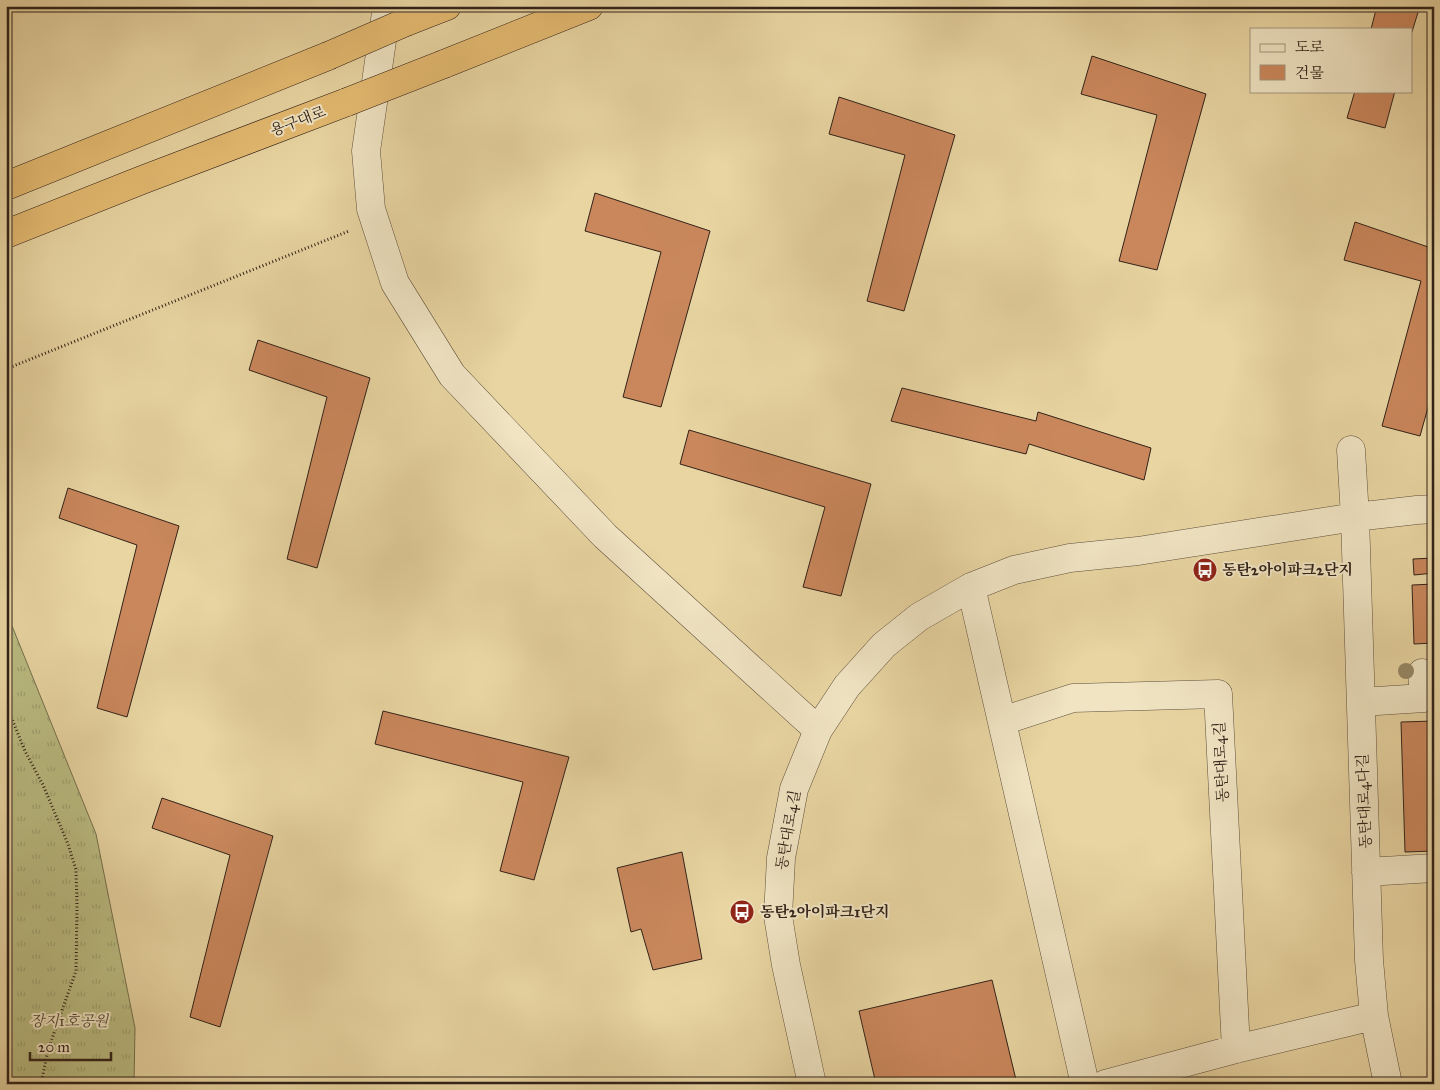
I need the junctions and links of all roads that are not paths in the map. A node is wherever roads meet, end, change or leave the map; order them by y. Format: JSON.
{"nodes":[{"id":1,"x":447,"y":6,"type":"edge"},
{"id":2,"x":589,"y":6,"type":"edge"},
{"id":3,"x":397,"y":14,"type":"edge"},
{"id":4,"x":6,"y":186,"type":"edge"},
{"id":5,"x":6,"y":234,"type":"edge"},
{"id":6,"x":1352,"y":450,"type":"dead end"},
{"id":7,"x":1434,"y":509,"type":"edge"},
{"id":8,"x":1355,"y":517,"type":"junction"},
{"id":9,"x":971,"y":587,"type":"junction"},
{"id":10,"x":1422,"y":673,"type":"dead end"},
{"id":11,"x":1361,"y":702,"type":"junction"},
{"id":12,"x":1002,"y":721,"type":"junction"},
{"id":13,"x":818,"y":730,"type":"junction"},
{"id":14,"x":1434,"y":868,"type":"edge"},
{"id":15,"x":1366,"y":872,"type":"junction"},
{"id":16,"x":1374,"y":1016,"type":"junction"},
{"id":17,"x":1236,"y":1049,"type":"junction"},
{"id":18,"x":812,"y":1084,"type":"edge"},
{"id":19,"x":1085,"y":1084,"type":"edge"},
{"id":20,"x":1105,"y":1084,"type":"edge"},
{"id":21,"x":1388,"y":1084,"type":"edge"}],
"edges":[{"from":1,"to":3,"type":"highway"},
{"from":2,"to":5,"type":"highway","name":"용구대로","bridge":true},
{"from":3,"to":4,"type":"highway","bridge":true},
{"from":3,"to":13,"type":"street"},
{"from":6,"to":8,"type":"street","name":"동탄대로4다길"},
{"from":7,"to":8,"type":"street","name":"동탄대로4길"},
{"from":8,"to":9,"type":"street","name":"동탄대로4길"},
{"from":8,"to":11,"type":"street","name":"동탄대로4다길"},
{"from":9,"to":12,"type":"street"},
{"from":9,"to":13,"type":"street","name":"동탄대로4길"},
{"from":10,"to":11,"type":"street"},
{"from":11,"to":15,"type":"street","name":"동탄대로4다길"},
{"from":12,"to":17,"type":"street","name":"동탄대로4길"},
{"from":12,"to":19,"type":"street"},
{"from":13,"to":18,"type":"street","name":"동탄대로4길"},
{"from":14,"to":15,"type":"street"},
{"from":15,"to":16,"type":"street","name":"동탄대로4다길"},
{"from":16,"to":17,"type":"street"},
{"from":16,"to":21,"type":"street","name":"동탄대로4다길"},
{"from":17,"to":20,"type":"street"}]}
